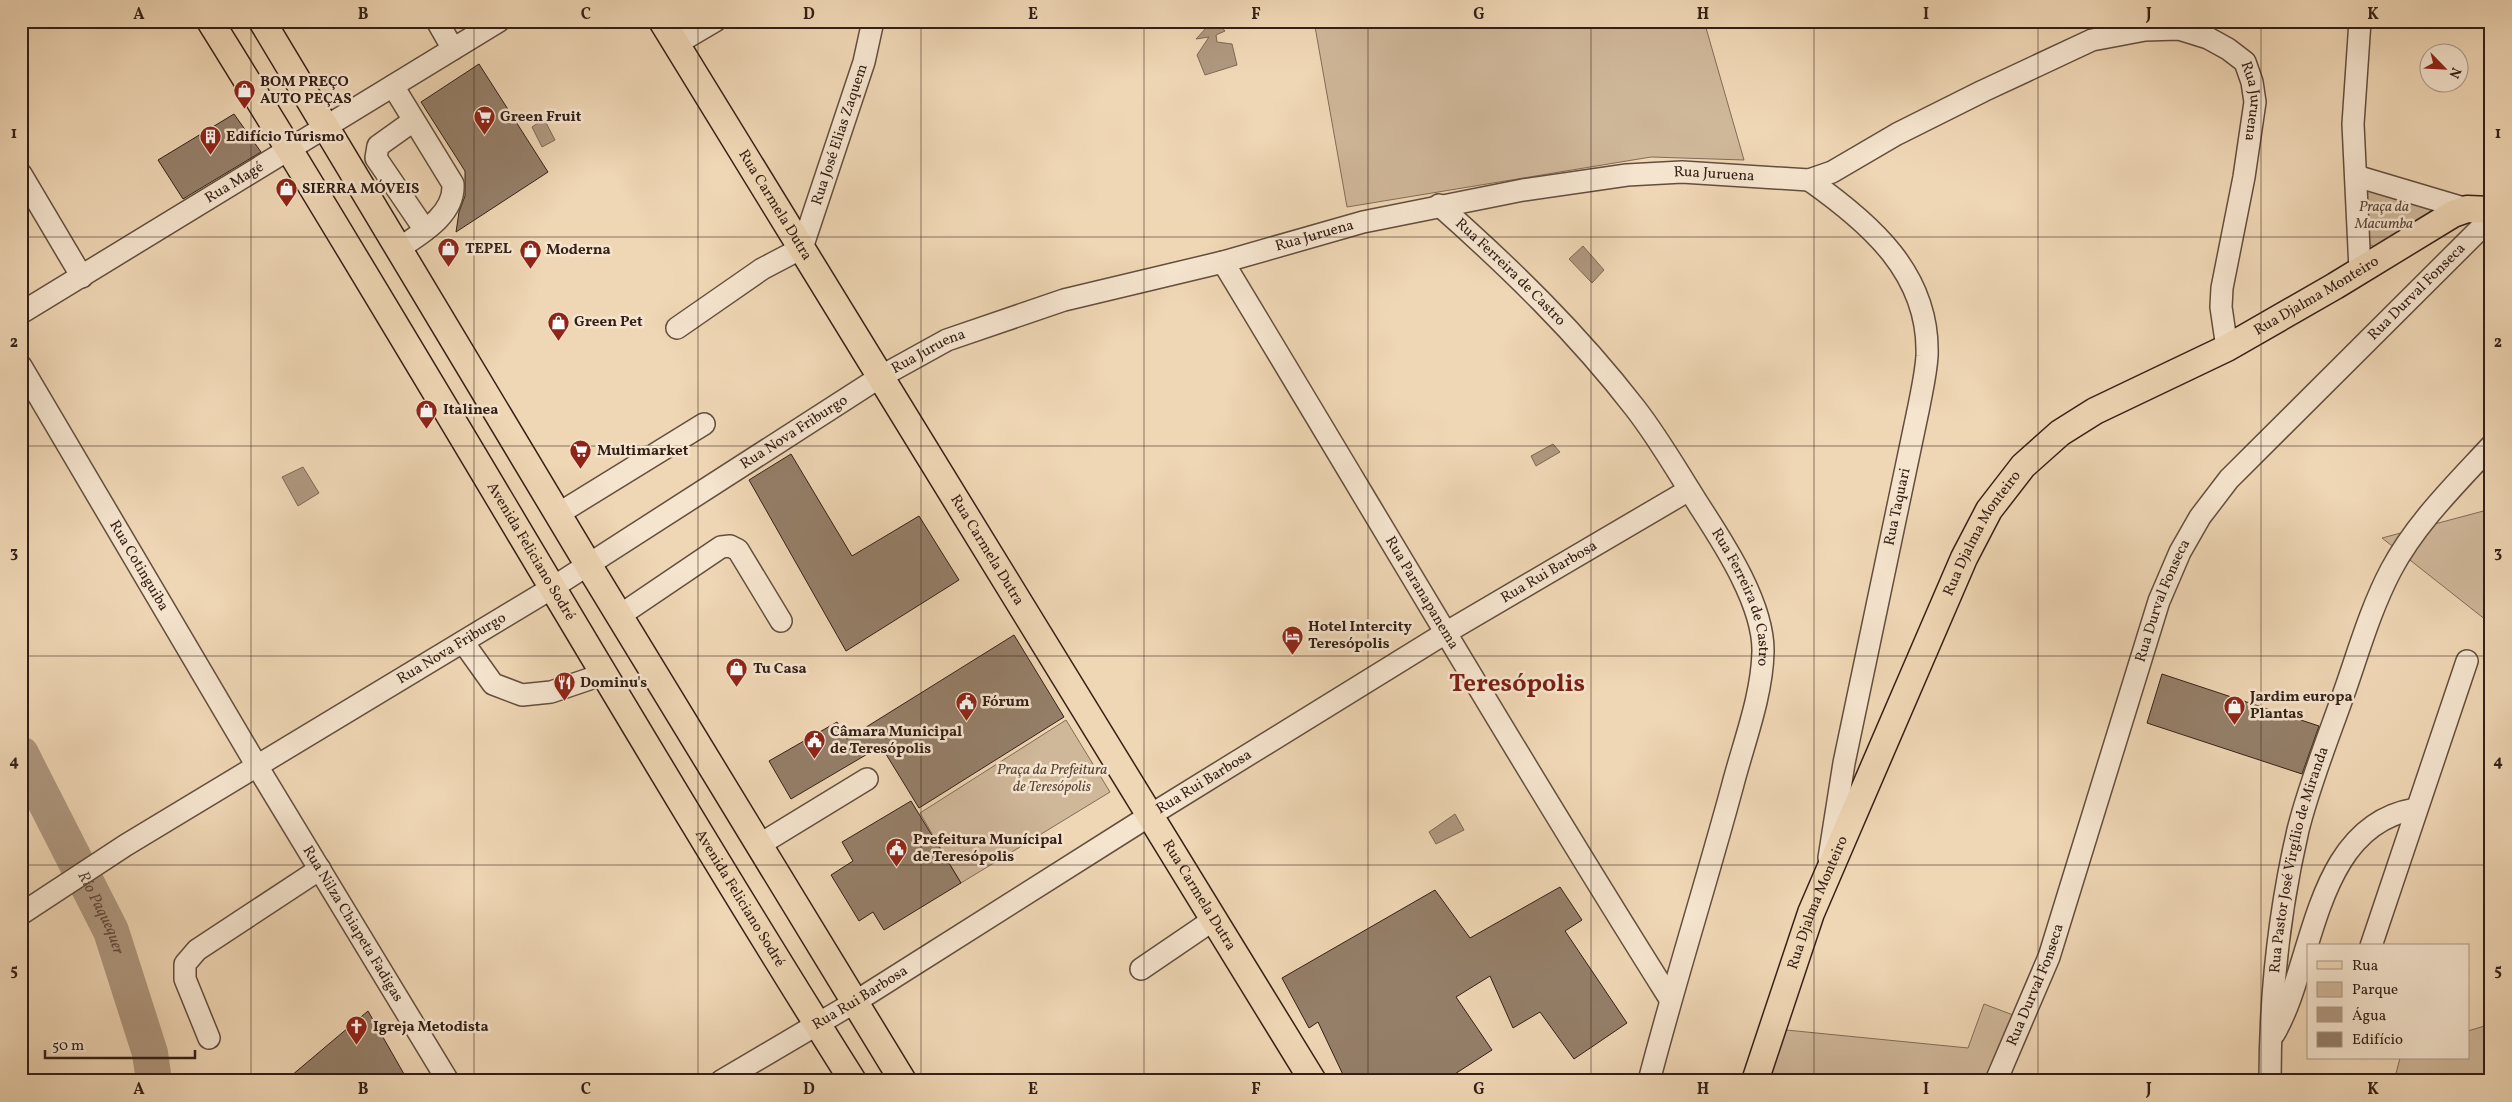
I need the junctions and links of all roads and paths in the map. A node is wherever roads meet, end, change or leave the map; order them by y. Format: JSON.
{"nodes":[{"id":1,"x":210,"y":21,"type":"edge"},
{"id":2,"x":262,"y":21,"type":"edge"},
{"id":3,"x":437,"y":21,"type":"edge"},
{"id":4,"x":499,"y":21,"type":"edge"},
{"id":5,"x":662,"y":21,"type":"edge"},
{"id":6,"x":715,"y":21,"type":"edge"},
{"id":7,"x":873,"y":21,"type":"edge"},
{"id":8,"x":2360,"y":21,"type":"edge"},
{"id":9,"x":474,"y":28,"type":"edge"},
{"id":10,"x":676,"y":44,"type":"junction"},
{"id":11,"x":453,"y":49,"type":"junction"},
{"id":12,"x":393,"y":86,"type":"junction"},
{"id":13,"x":413,"y":121,"type":"junction"},
{"id":14,"x":326,"y":126,"type":"junction"},
{"id":15,"x":290,"y":149,"type":"junction"},
{"id":16,"x":21,"y":174,"type":"edge"},
{"id":17,"x":2356,"y":176,"type":"junction"},
{"id":18,"x":1809,"y":180,"type":"junction"},
{"id":19,"x":1439,"y":205,"type":"junction"},
{"id":20,"x":2479,"y":209,"type":"edge"},
{"id":21,"x":2491,"y":218,"type":"edge"},
{"id":22,"x":425,"y":230,"type":"junction"},
{"id":23,"x":802,"y":248,"type":"junction"},
{"id":24,"x":398,"y":249,"type":"junction"},
{"id":25,"x":1223,"y":262,"type":"junction"},
{"id":26,"x":2360,"y":270,"type":"junction"},
{"id":27,"x":82,"y":276,"type":"junction"},
{"id":28,"x":21,"y":313,"type":"edge"},
{"id":29,"x":677,"y":328,"type":"dead end"},
{"id":30,"x":2226,"y":348,"type":"junction"},
{"id":31,"x":21,"y":366,"type":"edge"},
{"id":32,"x":880,"y":376,"type":"junction"},
{"id":33,"x":704,"y":424,"type":"dead end"},
{"id":34,"x":2491,"y":446,"type":"edge"},
{"id":35,"x":1689,"y":490,"type":"junction"},
{"id":36,"x":558,"y":514,"type":"junction"},
{"id":37,"x":589,"y":566,"type":"junction"},
{"id":38,"x":552,"y":588,"type":"junction"},
{"id":39,"x":620,"y":616,"type":"junction"},
{"id":40,"x":781,"y":621,"type":"dead end"},
{"id":41,"x":1447,"y":632,"type":"junction"},
{"id":42,"x":463,"y":642,"type":"junction"},
{"id":43,"x":2467,"y":660,"type":"dead end"},
{"id":44,"x":604,"y":674,"type":"junction"},
{"id":45,"x":257,"y":766,"type":"junction"},
{"id":46,"x":868,"y":779,"type":"dead end"},
{"id":47,"x":2415,"y":809,"type":"junction"},
{"id":48,"x":1149,"y":816,"type":"junction"},
{"id":49,"x":759,"y":845,"type":"junction"},
{"id":50,"x":320,"y":869,"type":"junction"},
{"id":51,"x":1827,"y":875,"type":"junction"},
{"id":52,"x":21,"y":914,"type":"edge"},
{"id":53,"x":1213,"y":920,"type":"junction"},
{"id":54,"x":2372,"y":944,"type":"edge"},
{"id":55,"x":1141,"y":969,"type":"dead end"},
{"id":56,"x":1670,"y":999,"type":"junction"},
{"id":57,"x":855,"y":1002,"type":"junction"},
{"id":58,"x":817,"y":1024,"type":"junction"},
{"id":59,"x":209,"y":1038,"type":"dead end"},
{"id":60,"x":2270,"y":1041,"type":"junction"},
{"id":61,"x":448,"y":1081,"type":"edge"},
{"id":62,"x":721,"y":1081,"type":"edge"},
{"id":63,"x":853,"y":1081,"type":"edge"},
{"id":64,"x":903,"y":1081,"type":"edge"},
{"id":65,"x":1313,"y":1081,"type":"edge"},
{"id":66,"x":1649,"y":1081,"type":"edge"},
{"id":67,"x":1755,"y":1081,"type":"edge"},
{"id":68,"x":1996,"y":1081,"type":"edge"},
{"id":69,"x":2270,"y":1081,"type":"edge"}],
"edges":[{"from":1,"to":15,"type":"main road","name":"Avenida Feliciano Sodré"},
{"from":2,"to":14,"type":"main road"},
{"from":3,"to":11,"type":"street"},
{"from":4,"to":9,"type":"street","name":"Rua Magé"},
{"from":5,"to":10,"type":"main road","name":"Rua Carmela Dutra"},
{"from":6,"to":10,"type":"street"},
{"from":7,"to":23,"type":"street","name":"Rua José Elias Zaquem"},
{"from":8,"to":17,"type":"street"},
{"from":9,"to":11,"type":"street","name":"Rua Magé"},
{"from":10,"to":23,"type":"main road","name":"Rua Carmela Dutra"},
{"from":11,"to":12,"type":"street","name":"Rua Magé"},
{"from":12,"to":13,"type":"street"},
{"from":12,"to":14,"type":"street","name":"Rua Magé"},
{"from":13,"to":22,"type":"street"},
{"from":13,"to":22,"type":"street"},
{"from":14,"to":15,"type":"street","name":"Rua Magé"},
{"from":14,"to":24,"type":"main road"},
{"from":15,"to":27,"type":"street","name":"Rua Magé"},
{"from":15,"to":38,"type":"main road","name":"Avenida Feliciano Sodré"},
{"from":16,"to":27,"type":"street"},
{"from":17,"to":20,"type":"street"},
{"from":17,"to":26,"type":"street"},
{"from":18,"to":19,"type":"street","name":"Rua Juruena"},
{"from":18,"to":30,"type":"street","name":"Rua Juruena"},
{"from":18,"to":51,"type":"street","name":"Rua Taquari"},
{"from":19,"to":25,"type":"street","name":"Rua Juruena"},
{"from":19,"to":35,"type":"street","name":"Rua Ferreira de Castro"},
{"from":20,"to":26,"type":"main road","name":"Rua Djalma Monteiro"},
{"from":21,"to":68,"type":"street","name":"Rua Durval Fonseca"},
{"from":22,"to":24,"type":"street"},
{"from":23,"to":29,"type":"street"},
{"from":23,"to":32,"type":"main road","name":"Rua Carmela Dutra"},
{"from":24,"to":36,"type":"main road"},
{"from":25,"to":32,"type":"street","name":"Rua Juruena"},
{"from":25,"to":41,"type":"street","name":"Rua Paranapanema"},
{"from":26,"to":30,"type":"main road","name":"Rua Djalma Monteiro"},
{"from":27,"to":28,"type":"street","name":"Rua Magé"},
{"from":30,"to":51,"type":"main road","name":"Rua Djalma Monteiro"},
{"from":31,"to":45,"type":"street","name":"Rua Cotinguiba"},
{"from":32,"to":37,"type":"street","name":"Rua Nova Friburgo"},
{"from":32,"to":48,"type":"main road","name":"Rua Carmela Dutra"},
{"from":33,"to":36,"type":"street"},
{"from":34,"to":60,"type":"street","name":"Rua Pastor José Virgílio de Miranda"},
{"from":35,"to":41,"type":"street","name":"Rua Rui Barbosa"},
{"from":35,"to":56,"type":"street","name":"Rua Ferreira de Castro"},
{"from":36,"to":37,"type":"main road"},
{"from":37,"to":38,"type":"street","name":"Rua Nova Friburgo"},
{"from":37,"to":39,"type":"main road"},
{"from":38,"to":42,"type":"street","name":"Rua Nova Friburgo"},
{"from":38,"to":44,"type":"main road","name":"Avenida Feliciano Sodré"},
{"from":39,"to":40,"type":"street"},
{"from":39,"to":49,"type":"main road"},
{"from":41,"to":48,"type":"street","name":"Rua Rui Barbosa"},
{"from":41,"to":56,"type":"street","name":"Rua Paranapanema"},
{"from":42,"to":44,"type":"street"},
{"from":42,"to":45,"type":"street","name":"Rua Nova Friburgo"},
{"from":43,"to":47,"type":"street"},
{"from":44,"to":58,"type":"main road","name":"Avenida Feliciano Sodré"},
{"from":45,"to":50,"type":"street","name":"Rua Nilza Chiapeta Fadigas"},
{"from":45,"to":52,"type":"street","name":"Rua Nova Friburgo"},
{"from":46,"to":49,"type":"street"},
{"from":47,"to":54,"type":"street"},
{"from":47,"to":60,"type":"street"},
{"from":48,"to":53,"type":"main road","name":"Rua Carmela Dutra"},
{"from":48,"to":57,"type":"street","name":"Rua Rui Barbosa"},
{"from":49,"to":57,"type":"main road"},
{"from":50,"to":59,"type":"street"},
{"from":50,"to":61,"type":"street","name":"Rua Nilza Chiapeta Fadigas"},
{"from":51,"to":67,"type":"main road","name":"Rua Djalma Monteiro"},
{"from":53,"to":55,"type":"street"},
{"from":53,"to":65,"type":"main road","name":"Rua Carmela Dutra"},
{"from":56,"to":66,"type":"street","name":"Rua Ferreira de Castro"},
{"from":57,"to":58,"type":"street","name":"Rua Rui Barbosa"},
{"from":57,"to":64,"type":"main road"},
{"from":58,"to":62,"type":"street","name":"Rua Rui Barbosa"},
{"from":58,"to":63,"type":"main road","name":"Avenida Feliciano Sodré"},
{"from":60,"to":69,"type":"street","name":"Rua Pastor José Virgílio de Miranda"}]}
